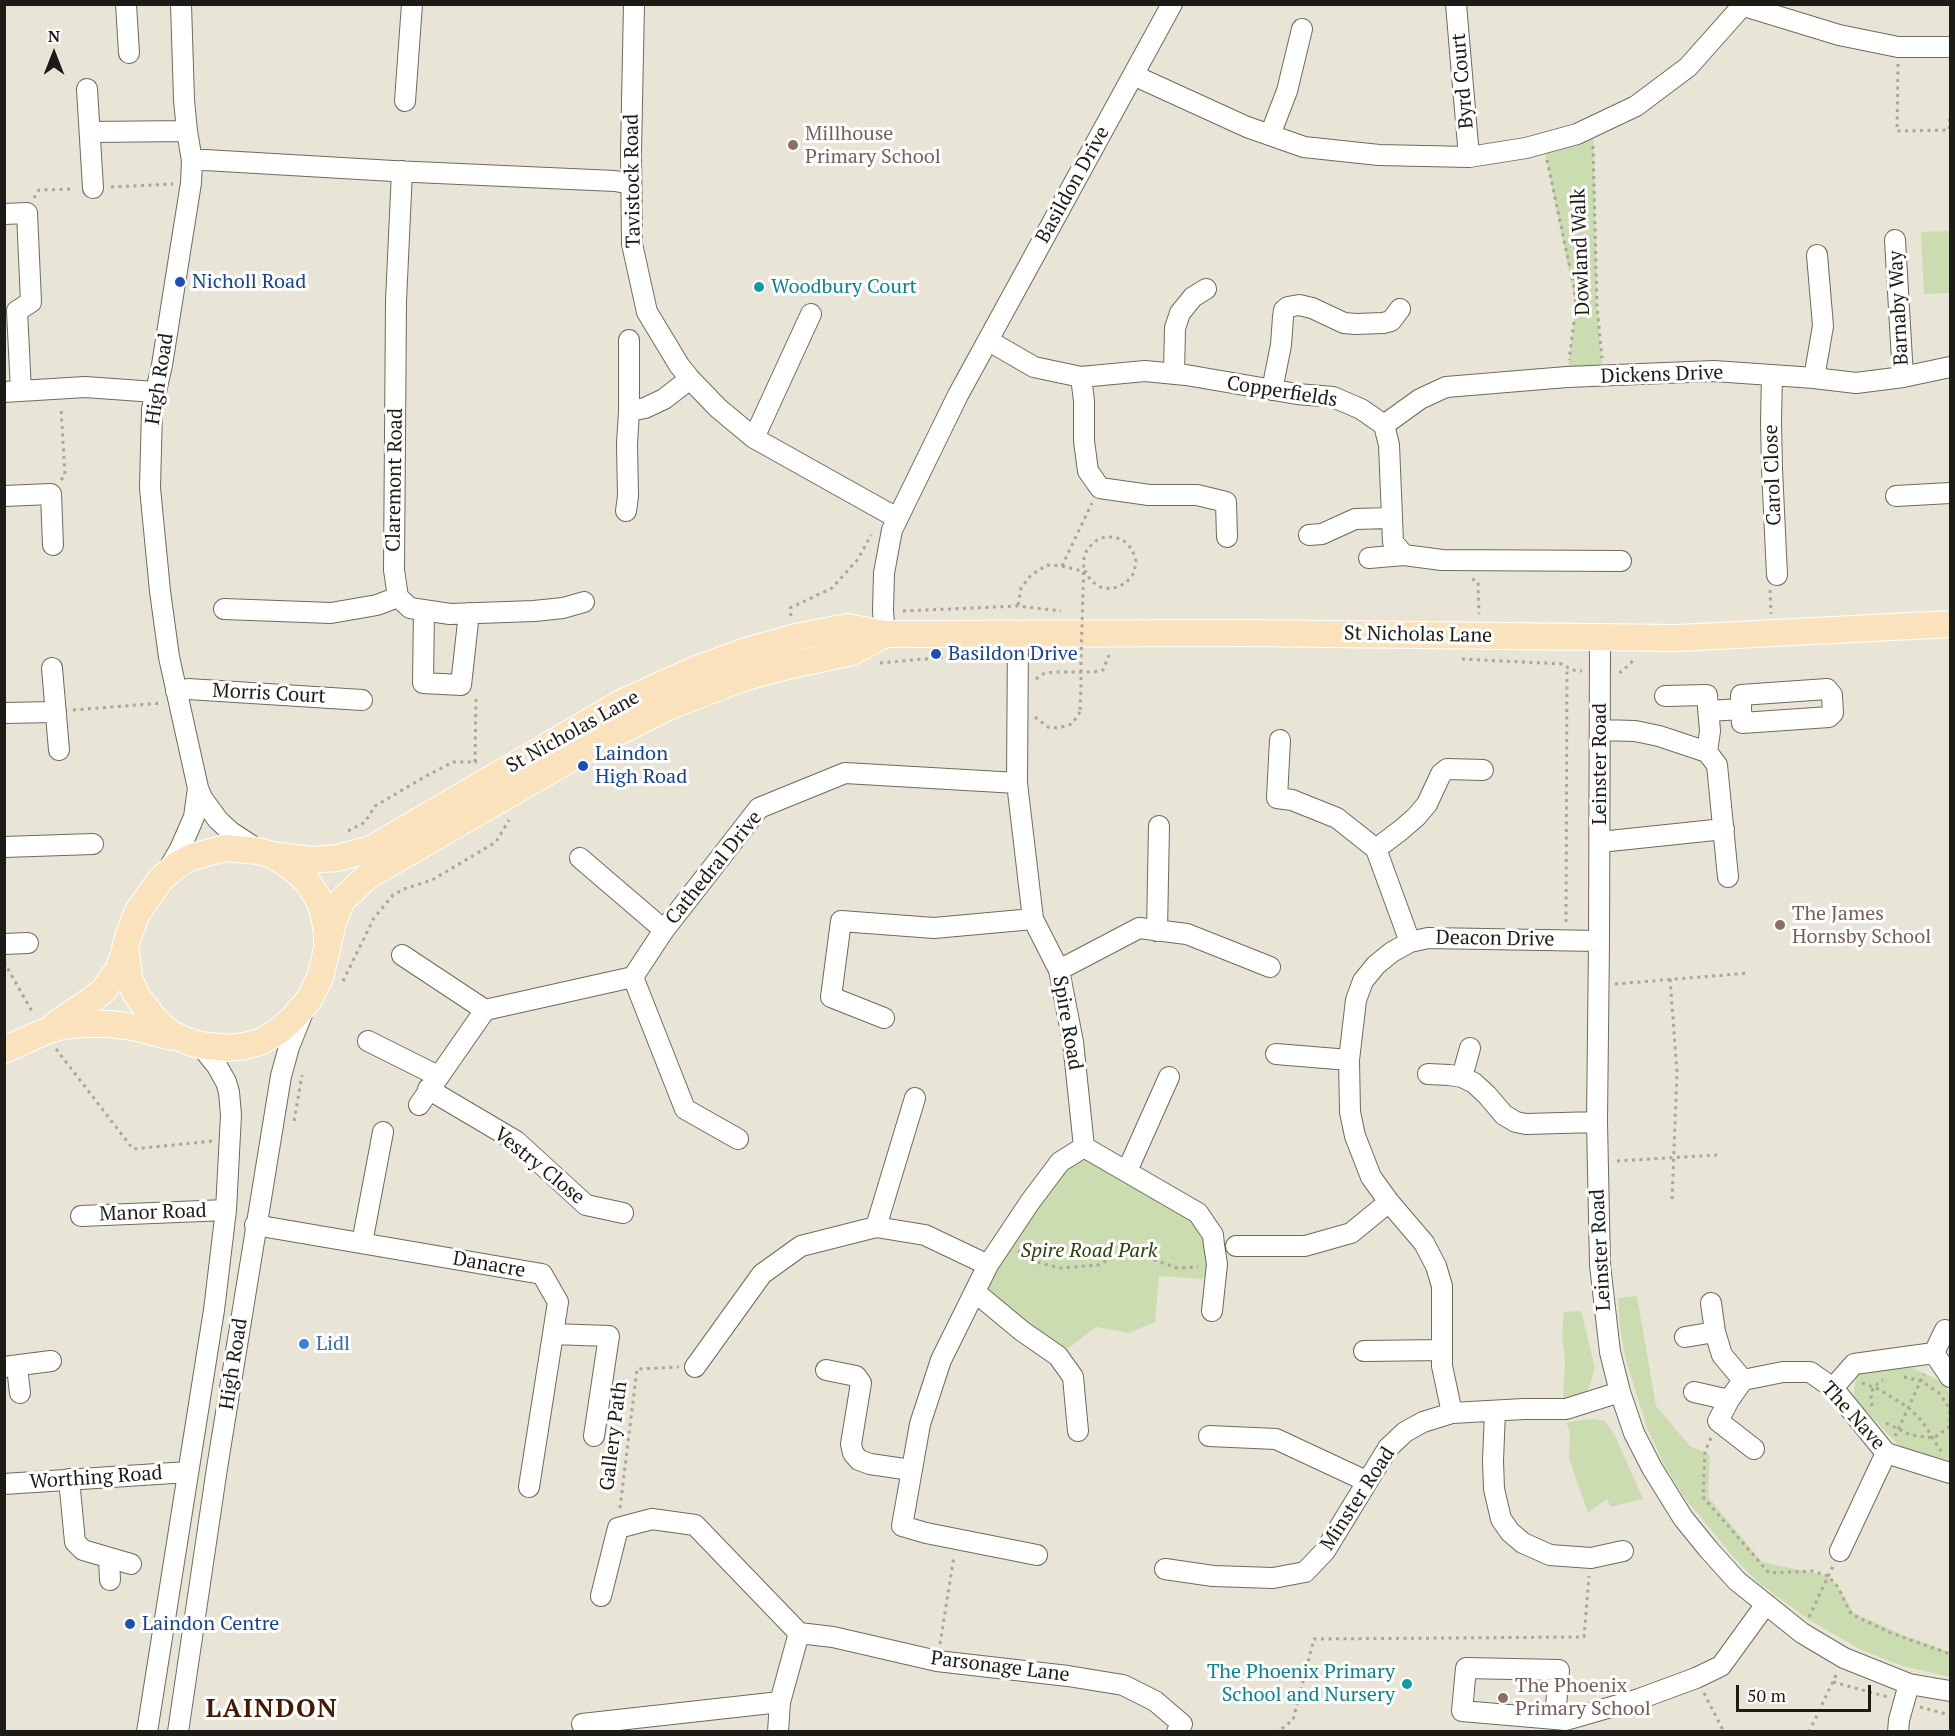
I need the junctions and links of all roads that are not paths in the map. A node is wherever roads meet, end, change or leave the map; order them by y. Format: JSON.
{"nodes":[{"id":1,"x":126,"y":4,"type":"edge"},
{"id":2,"x":181,"y":4,"type":"edge"},
{"id":3,"x":412,"y":4,"type":"edge"},
{"id":4,"x":634,"y":4,"type":"edge"},
{"id":5,"x":1172,"y":4,"type":"edge"},
{"id":6,"x":1456,"y":4,"type":"edge"},
{"id":7,"x":1744,"y":5,"type":"edge"},
{"id":8,"x":1302,"y":30,"type":"dead end"},
{"id":9,"x":1950,"y":47,"type":"edge"},
{"id":10,"x":129,"y":53,"type":"dead end"},
{"id":11,"x":1133,"y":75,"type":"junction"},
{"id":12,"x":87,"y":89,"type":"dead end"},
{"id":13,"x":405,"y":101,"type":"dead end"},
{"id":14,"x":187,"y":131,"type":"junction"},
{"id":15,"x":90,"y":132,"type":"junction"},
{"id":16,"x":1270,"y":135,"type":"junction"},
{"id":17,"x":1469,"y":157,"type":"junction"},
{"id":18,"x":192,"y":161,"type":"junction"},
{"id":19,"x":402,"y":171,"type":"junction"},
{"id":20,"x":631,"y":184,"type":"junction"},
{"id":21,"x":93,"y":188,"type":"dead end"},
{"id":22,"x":4,"y":214,"type":"edge"},
{"id":23,"x":1895,"y":240,"type":"dead end"},
{"id":24,"x":1817,"y":255,"type":"dead end"},
{"id":25,"x":1206,"y":289,"type":"dead end"},
{"id":26,"x":1400,"y":309,"type":"dead end"},
{"id":27,"x":811,"y":314,"type":"dead end"},
{"id":28,"x":629,"y":340,"type":"dead end"},
{"id":29,"x":990,"y":341,"type":"junction"},
{"id":30,"x":1950,"y":367,"type":"edge"},
{"id":31,"x":1174,"y":374,"type":"junction"},
{"id":32,"x":1772,"y":375,"type":"junction"},
{"id":33,"x":1081,"y":376,"type":"junction"},
{"id":34,"x":1903,"y":377,"type":"junction"},
{"id":35,"x":1814,"y":378,"type":"junction"},
{"id":36,"x":690,"y":379,"type":"junction"},
{"id":37,"x":1272,"y":390,"type":"junction"},
{"id":38,"x":13,"y":392,"type":"edge"},
{"id":39,"x":155,"y":392,"type":"junction"},
{"id":40,"x":629,"y":411,"type":"junction"},
{"id":41,"x":1384,"y":425,"type":"junction"},
{"id":42,"x":753,"y":438,"type":"junction"},
{"id":43,"x":1950,"y":493,"type":"edge"},
{"id":44,"x":4,"y":496,"type":"edge"},
{"id":45,"x":1896,"y":496,"type":"dead end"},
{"id":46,"x":626,"y":511,"type":"dead end"},
{"id":47,"x":891,"y":515,"type":"junction"},
{"id":48,"x":1390,"y":518,"type":"junction"},
{"id":49,"x":1310,"y":535,"type":"dead end"},
{"id":50,"x":1227,"y":537,"type":"dead end"},
{"id":51,"x":53,"y":545,"type":"dead end"},
{"id":52,"x":1404,"y":555,"type":"junction"},
{"id":53,"x":1369,"y":558,"type":"dead end"},
{"id":54,"x":1621,"y":561,"type":"dead end"},
{"id":55,"x":1777,"y":575,"type":"dead end"},
{"id":56,"x":398,"y":597,"type":"junction"},
{"id":57,"x":584,"y":602,"type":"dead end"},
{"id":58,"x":224,"y":609,"type":"dead end"},
{"id":59,"x":424,"y":610,"type":"junction"},
{"id":60,"x":469,"y":613,"type":"junction"},
{"id":61,"x":1950,"y":624,"type":"edge"},
{"id":62,"x":885,"y":634,"type":"junction"},
{"id":63,"x":1018,"y":634,"type":"junction"},
{"id":64,"x":1600,"y":638,"type":"junction"},
{"id":65,"x":52,"y":668,"type":"dead end"},
{"id":66,"x":177,"y":696,"type":"junction"},
{"id":67,"x":1665,"y":696,"type":"dead end"},
{"id":68,"x":362,"y":700,"type":"dead end"},
{"id":69,"x":1741,"y":709,"type":"dead end"},
{"id":70,"x":1709,"y":711,"type":"junction"},
{"id":71,"x":56,"y":712,"type":"junction"},
{"id":72,"x":4,"y":713,"type":"edge"},
{"id":73,"x":1600,"y":730,"type":"junction"},
{"id":74,"x":1280,"y":740,"type":"dead end"},
{"id":75,"x":59,"y":750,"type":"dead end"},
{"id":76,"x":1707,"y":752,"type":"junction"},
{"id":77,"x":1483,"y":770,"type":"dead end"},
{"id":78,"x":1017,"y":783,"type":"junction"},
{"id":79,"x":198,"y":788,"type":"junction"},
{"id":80,"x":1159,"y":826,"type":"dead end"},
{"id":81,"x":1724,"y":829,"type":"junction"},
{"id":82,"x":1600,"y":842,"type":"junction"},
{"id":83,"x":93,"y":844,"type":"dead end"},
{"id":84,"x":4,"y":847,"type":"edge"},
{"id":85,"x":1376,"y":849,"type":"junction"},
{"id":86,"x":267,"y":854,"type":"junction"},
{"id":87,"x":580,"y":858,"type":"dead end"},
{"id":88,"x":1728,"y":877,"type":"dead end"},
{"id":89,"x":160,"y":880,"type":"junction"},
{"id":90,"x":1033,"y":919,"type":"junction"},
{"id":91,"x":664,"y":930,"type":"junction"},
{"id":92,"x":1157,"y":931,"type":"junction"},
{"id":93,"x":1599,"y":941,"type":"junction"},
{"id":94,"x":1410,"y":942,"type":"junction"},
{"id":95,"x":28,"y":943,"type":"dead end"},
{"id":96,"x":4,"y":944,"type":"edge"},
{"id":97,"x":126,"y":949,"type":"junction"},
{"id":98,"x":327,"y":949,"type":"junction"},
{"id":99,"x":402,"y":955,"type":"dead end"},
{"id":100,"x":1270,"y":968,"type":"dead end"},
{"id":101,"x":1059,"y":970,"type":"junction"},
{"id":102,"x":633,"y":977,"type":"junction"},
{"id":103,"x":308,"y":1001,"type":"junction"},
{"id":104,"x":485,"y":1010,"type":"junction"},
{"id":105,"x":884,"y":1018,"type":"dead end"},
{"id":106,"x":44,"y":1032,"type":"junction"},
{"id":107,"x":368,"y":1041,"type":"dead end"},
{"id":108,"x":195,"y":1044,"type":"junction"},
{"id":109,"x":1470,"y":1048,"type":"dead end"},
{"id":110,"x":4,"y":1050,"type":"edge"},
{"id":111,"x":1276,"y":1054,"type":"dead end"},
{"id":112,"x":1348,"y":1060,"type":"junction"},
{"id":113,"x":1428,"y":1074,"type":"dead end"},
{"id":114,"x":1169,"y":1077,"type":"dead end"},
{"id":115,"x":1462,"y":1077,"type":"junction"},
{"id":116,"x":428,"y":1090,"type":"junction"},
{"id":117,"x":915,"y":1098,"type":"dead end"},
{"id":118,"x":1597,"y":1122,"type":"junction"},
{"id":119,"x":383,"y":1132,"type":"dead end"},
{"id":120,"x":738,"y":1139,"type":"dead end"},
{"id":121,"x":1084,"y":1147,"type":"junction"},
{"id":122,"x":1127,"y":1171,"type":"junction"},
{"id":123,"x":1389,"y":1202,"type":"junction"},
{"id":124,"x":226,"y":1210,"type":"junction"},
{"id":125,"x":623,"y":1213,"type":"dead end"},
{"id":126,"x":81,"y":1216,"type":"dead end"},
{"id":127,"x":255,"y":1225,"type":"junction"},
{"id":128,"x":876,"y":1227,"type":"junction"},
{"id":129,"x":362,"y":1243,"type":"junction"},
{"id":130,"x":1236,"y":1246,"type":"dead end"},
{"id":131,"x":988,"y":1266,"type":"junction"},
{"id":132,"x":975,"y":1292,"type":"junction"},
{"id":133,"x":1711,"y":1303,"type":"dead end"},
{"id":134,"x":1212,"y":1311,"type":"dead end"},
{"id":135,"x":1945,"y":1330,"type":"dead end"},
{"id":136,"x":1715,"y":1332,"type":"junction"},
{"id":137,"x":553,"y":1334,"type":"junction"},
{"id":138,"x":1685,"y":1337,"type":"dead end"},
{"id":139,"x":1442,"y":1350,"type":"junction"},
{"id":140,"x":1364,"y":1351,"type":"dead end"},
{"id":141,"x":1934,"y":1353,"type":"junction"},
{"id":142,"x":51,"y":1361,"type":"dead end"},
{"id":143,"x":11,"y":1367,"type":"edge"},
{"id":144,"x":695,"y":1367,"type":"road end"},
{"id":145,"x":826,"y":1370,"type":"dead end"},
{"id":146,"x":1950,"y":1377,"type":"edge"},
{"id":147,"x":1743,"y":1380,"type":"junction"},
{"id":148,"x":1838,"y":1382,"type":"junction"},
{"id":149,"x":1620,"y":1392,"type":"junction"},
{"id":150,"x":1694,"y":1392,"type":"dead end"},
{"id":151,"x":20,"y":1393,"type":"dead end"},
{"id":152,"x":1728,"y":1400,"type":"junction"},
{"id":153,"x":1495,"y":1411,"type":"junction"},
{"id":154,"x":1452,"y":1413,"type":"junction"},
{"id":155,"x":1078,"y":1431,"type":"dead end"},
{"id":156,"x":594,"y":1436,"type":"dead end"},
{"id":157,"x":1209,"y":1436,"type":"dead end"},
{"id":158,"x":1754,"y":1449,"type":"dead end"},
{"id":159,"x":1886,"y":1454,"type":"junction"},
{"id":160,"x":911,"y":1470,"type":"junction"},
{"id":161,"x":188,"y":1472,"type":"junction"},
{"id":162,"x":1950,"y":1473,"type":"edge"},
{"id":163,"x":69,"y":1479,"type":"junction"},
{"id":164,"x":1366,"y":1481,"type":"junction"},
{"id":165,"x":4,"y":1484,"type":"edge"},
{"id":166,"x":529,"y":1487,"type":"dead end"},
{"id":167,"x":1623,"y":1551,"type":"dead end"},
{"id":168,"x":1840,"y":1551,"type":"road end"},
{"id":169,"x":1037,"y":1554,"type":"dead end"},
{"id":170,"x":109,"y":1559,"type":"junction"},
{"id":171,"x":130,"y":1564,"type":"dead end"},
{"id":172,"x":1165,"y":1569,"type":"dead end"},
{"id":173,"x":110,"y":1580,"type":"dead end"},
{"id":174,"x":601,"y":1596,"type":"dead end"},
{"id":175,"x":1766,"y":1604,"type":"junction"},
{"id":176,"x":799,"y":1633,"type":"junction"},
{"id":177,"x":1909,"y":1684,"type":"junction"},
{"id":178,"x":1950,"y":1691,"type":"edge"},
{"id":179,"x":780,"y":1702,"type":"junction"},
{"id":180,"x":1555,"y":1719,"type":"junction"},
{"id":181,"x":582,"y":1724,"type":"dead end"},
{"id":182,"x":1187,"y":1729,"type":"edge"},
{"id":183,"x":147,"y":1731,"type":"edge"},
{"id":184,"x":178,"y":1731,"type":"edge"},
{"id":185,"x":778,"y":1731,"type":"edge"},
{"id":186,"x":1898,"y":1731,"type":"edge"}],
"edges":[{"from":1,"to":10,"type":"street"},
{"from":2,"to":14,"type":"street","name":"High Road"},
{"from":3,"to":13,"type":"street"},
{"from":4,"to":20,"type":"street","name":"Tavistock Road"},
{"from":5,"to":11,"type":"street","name":"Basildon Drive"},
{"from":6,"to":17,"type":"street","name":"Byrd Court"},
{"from":7,"to":9,"type":"street"},
{"from":7,"to":17,"type":"street"},
{"from":8,"to":16,"type":"street"},
{"from":11,"to":16,"type":"street"},
{"from":11,"to":29,"type":"street","name":"Basildon Drive"},
{"from":12,"to":15,"type":"street"},
{"from":14,"to":15,"type":"street"},
{"from":14,"to":18,"type":"street","name":"High Road"},
{"from":15,"to":21,"type":"street"},
{"from":16,"to":17,"type":"street"},
{"from":18,"to":19,"type":"street"},
{"from":18,"to":39,"type":"street","name":"High Road"},
{"from":19,"to":20,"type":"street"},
{"from":19,"to":56,"type":"street","name":"Claremont Road"},
{"from":20,"to":36,"type":"street","name":"Tavistock Road"},
{"from":22,"to":38,"type":"street"},
{"from":23,"to":34,"type":"street","name":"Barnaby Way"},
{"from":24,"to":35,"type":"street"},
{"from":25,"to":31,"type":"street"},
{"from":26,"to":37,"type":"street"},
{"from":27,"to":42,"type":"street"},
{"from":28,"to":40,"type":"street"},
{"from":29,"to":33,"type":"street","name":"Copperfields"},
{"from":29,"to":47,"type":"street","name":"Basildon Drive"},
{"from":30,"to":34,"type":"street","name":"Dickens Drive"},
{"from":31,"to":33,"type":"street","name":"Copperfields"},
{"from":31,"to":37,"type":"street","name":"Copperfields"},
{"from":32,"to":35,"type":"street","name":"Dickens Drive"},
{"from":32,"to":41,"type":"street","name":"Dickens Drive"},
{"from":32,"to":55,"type":"street","name":"Carol Close"},
{"from":33,"to":50,"type":"street"},
{"from":34,"to":35,"type":"street","name":"Dickens Drive"},
{"from":36,"to":40,"type":"street"},
{"from":36,"to":42,"type":"street","name":"Tavistock Road"},
{"from":37,"to":41,"type":"street","name":"Copperfields"},
{"from":38,"to":39,"type":"street"},
{"from":39,"to":66,"type":"street","name":"High Road"},
{"from":40,"to":46,"type":"street"},
{"from":41,"to":48,"type":"street"},
{"from":42,"to":47,"type":"street","name":"Tavistock Road"},
{"from":43,"to":45,"type":"street"},
{"from":44,"to":51,"type":"street"},
{"from":47,"to":62,"type":"street","name":"Basildon Drive"},
{"from":48,"to":49,"type":"street"},
{"from":48,"to":52,"type":"street"},
{"from":52,"to":53,"type":"street"},
{"from":52,"to":54,"type":"street"},
{"from":56,"to":58,"type":"street"},
{"from":56,"to":59,"type":"street"},
{"from":57,"to":60,"type":"street"},
{"from":59,"to":60,"type":"street"},
{"from":59,"to":60,"type":"street"},
{"from":61,"to":64,"type":"main road","name":"St Nicholas Lane"},
{"from":62,"to":63,"type":"main road","name":"St Nicholas Lane"},
{"from":62,"to":86,"type":"main road","name":"St Nicholas Lane"},
{"from":62,"to":98,"type":"main road","name":"St Nicholas Lane"},
{"from":63,"to":64,"type":"main road","name":"St Nicholas Lane"},
{"from":63,"to":78,"type":"street","name":"Spire Road"},
{"from":64,"to":73,"type":"street","name":"Leinster Road"},
{"from":65,"to":71,"type":"street"},
{"from":66,"to":68,"type":"street","name":"Morris Court"},
{"from":66,"to":79,"type":"street","name":"High Road"},
{"from":67,"to":70,"type":"street"},
{"from":69,"to":70,"type":"street"},
{"from":70,"to":76,"type":"street"},
{"from":71,"to":72,"type":"street"},
{"from":71,"to":75,"type":"street"},
{"from":73,"to":76,"type":"street"},
{"from":73,"to":82,"type":"street","name":"Leinster Road"},
{"from":74,"to":85,"type":"street"},
{"from":76,"to":81,"type":"street"},
{"from":77,"to":85,"type":"street"},
{"from":78,"to":90,"type":"street","name":"Spire Road"},
{"from":78,"to":91,"type":"street","name":"Cathedral Drive"},
{"from":79,"to":86,"type":"street","name":"High Road"},
{"from":79,"to":89,"type":"street","name":"High Road"},
{"from":80,"to":92,"type":"street"},
{"from":81,"to":82,"type":"street"},
{"from":81,"to":88,"type":"street"},
{"from":82,"to":93,"type":"street","name":"Leinster Road"},
{"from":83,"to":84,"type":"street"},
{"from":85,"to":94,"type":"street"},
{"from":86,"to":89,"type":"main road"},
{"from":86,"to":98,"type":"main road"},
{"from":87,"to":91,"type":"street"},
{"from":89,"to":97,"type":"main road"},
{"from":90,"to":101,"type":"street","name":"Spire Road"},
{"from":90,"to":105,"type":"street"},
{"from":91,"to":102,"type":"street","name":"Cathedral Drive"},
{"from":92,"to":100,"type":"street"},
{"from":92,"to":101,"type":"street"},
{"from":93,"to":94,"type":"street","name":"Deacon Drive"},
{"from":93,"to":118,"type":"street","name":"Leinster Road"},
{"from":94,"to":112,"type":"street","name":"Deacon Drive"},
{"from":95,"to":96,"type":"street"},
{"from":97,"to":106,"type":"main road"},
{"from":97,"to":108,"type":"main road"},
{"from":98,"to":103,"type":"main road"},
{"from":99,"to":104,"type":"street"},
{"from":101,"to":121,"type":"street","name":"Spire Road"},
{"from":102,"to":104,"type":"street"},
{"from":102,"to":120,"type":"street"},
{"from":103,"to":108,"type":"main road"},
{"from":103,"to":127,"type":"street","name":"High Road"},
{"from":104,"to":116,"type":"street"},
{"from":106,"to":108,"type":"main road"},
{"from":106,"to":110,"type":"main road"},
{"from":107,"to":116,"type":"street","name":"Vestry Close"},
{"from":108,"to":124,"type":"street","name":"High Road"},
{"from":109,"to":115,"type":"street"},
{"from":111,"to":112,"type":"street"},
{"from":112,"to":123,"type":"street","name":"Deacon Drive"},
{"from":113,"to":115,"type":"street"},
{"from":114,"to":122,"type":"street"},
{"from":115,"to":118,"type":"street"},
{"from":116,"to":125,"type":"street","name":"Vestry Close"},
{"from":117,"to":128,"type":"street"},
{"from":118,"to":149,"type":"street","name":"Leinster Road"},
{"from":119,"to":129,"type":"street"},
{"from":121,"to":122,"type":"street"},
{"from":121,"to":131,"type":"street"},
{"from":122,"to":134,"type":"street"},
{"from":123,"to":130,"type":"street"},
{"from":123,"to":139,"type":"street","name":"Deacon Drive"},
{"from":124,"to":126,"type":"street","name":"Manor Road"},
{"from":124,"to":161,"type":"street","name":"High Road"},
{"from":127,"to":129,"type":"street","name":"Danacre"},
{"from":127,"to":184,"type":"street","name":"High Road"},
{"from":128,"to":131,"type":"street"},
{"from":128,"to":144,"type":"street"},
{"from":129,"to":137,"type":"street","name":"Danacre"},
{"from":131,"to":132,"type":"street"},
{"from":132,"to":155,"type":"street"},
{"from":132,"to":160,"type":"street"},
{"from":133,"to":136,"type":"street"},
{"from":135,"to":141,"type":"street"},
{"from":136,"to":138,"type":"street"},
{"from":136,"to":147,"type":"street"},
{"from":137,"to":156,"type":"street"},
{"from":137,"to":166,"type":"street","name":"Danacre"},
{"from":139,"to":140,"type":"street"},
{"from":139,"to":154,"type":"street","name":"Deacon Drive"},
{"from":141,"to":146,"type":"street"},
{"from":141,"to":148,"type":"street"},
{"from":142,"to":143,"type":"street"},
{"from":143,"to":151,"type":"street"},
{"from":145,"to":160,"type":"street"},
{"from":147,"to":148,"type":"street","name":"The Nave"},
{"from":147,"to":152,"type":"street"},
{"from":148,"to":159,"type":"street","name":"The Nave"},
{"from":149,"to":153,"type":"street","name":"Minster Road"},
{"from":149,"to":175,"type":"street","name":"Leinster Road"},
{"from":150,"to":152,"type":"street"},
{"from":152,"to":158,"type":"street"},
{"from":153,"to":154,"type":"street","name":"Minster Road"},
{"from":153,"to":167,"type":"street"},
{"from":154,"to":164,"type":"street","name":"Minster Road"},
{"from":157,"to":164,"type":"street"},
{"from":159,"to":162,"type":"street","name":"The Nave"},
{"from":159,"to":168,"type":"street"},
{"from":160,"to":169,"type":"street"},
{"from":161,"to":163,"type":"street","name":"Worthing Road"},
{"from":161,"to":183,"type":"street","name":"High Road"},
{"from":163,"to":165,"type":"street","name":"Worthing Road"},
{"from":163,"to":170,"type":"street"},
{"from":164,"to":172,"type":"street","name":"Minster Road"},
{"from":170,"to":171,"type":"street"},
{"from":170,"to":173,"type":"street"},
{"from":174,"to":176,"type":"street"},
{"from":175,"to":177,"type":"street","name":"Leinster Road"},
{"from":175,"to":180,"type":"street"},
{"from":176,"to":179,"type":"street"},
{"from":176,"to":182,"type":"street","name":"Parsonage Lane"},
{"from":177,"to":178,"type":"street","name":"Leinster Road"},
{"from":177,"to":186,"type":"street"},
{"from":179,"to":181,"type":"street"},
{"from":179,"to":185,"type":"street"},
{"from":180,"to":180,"type":"street"}]}
